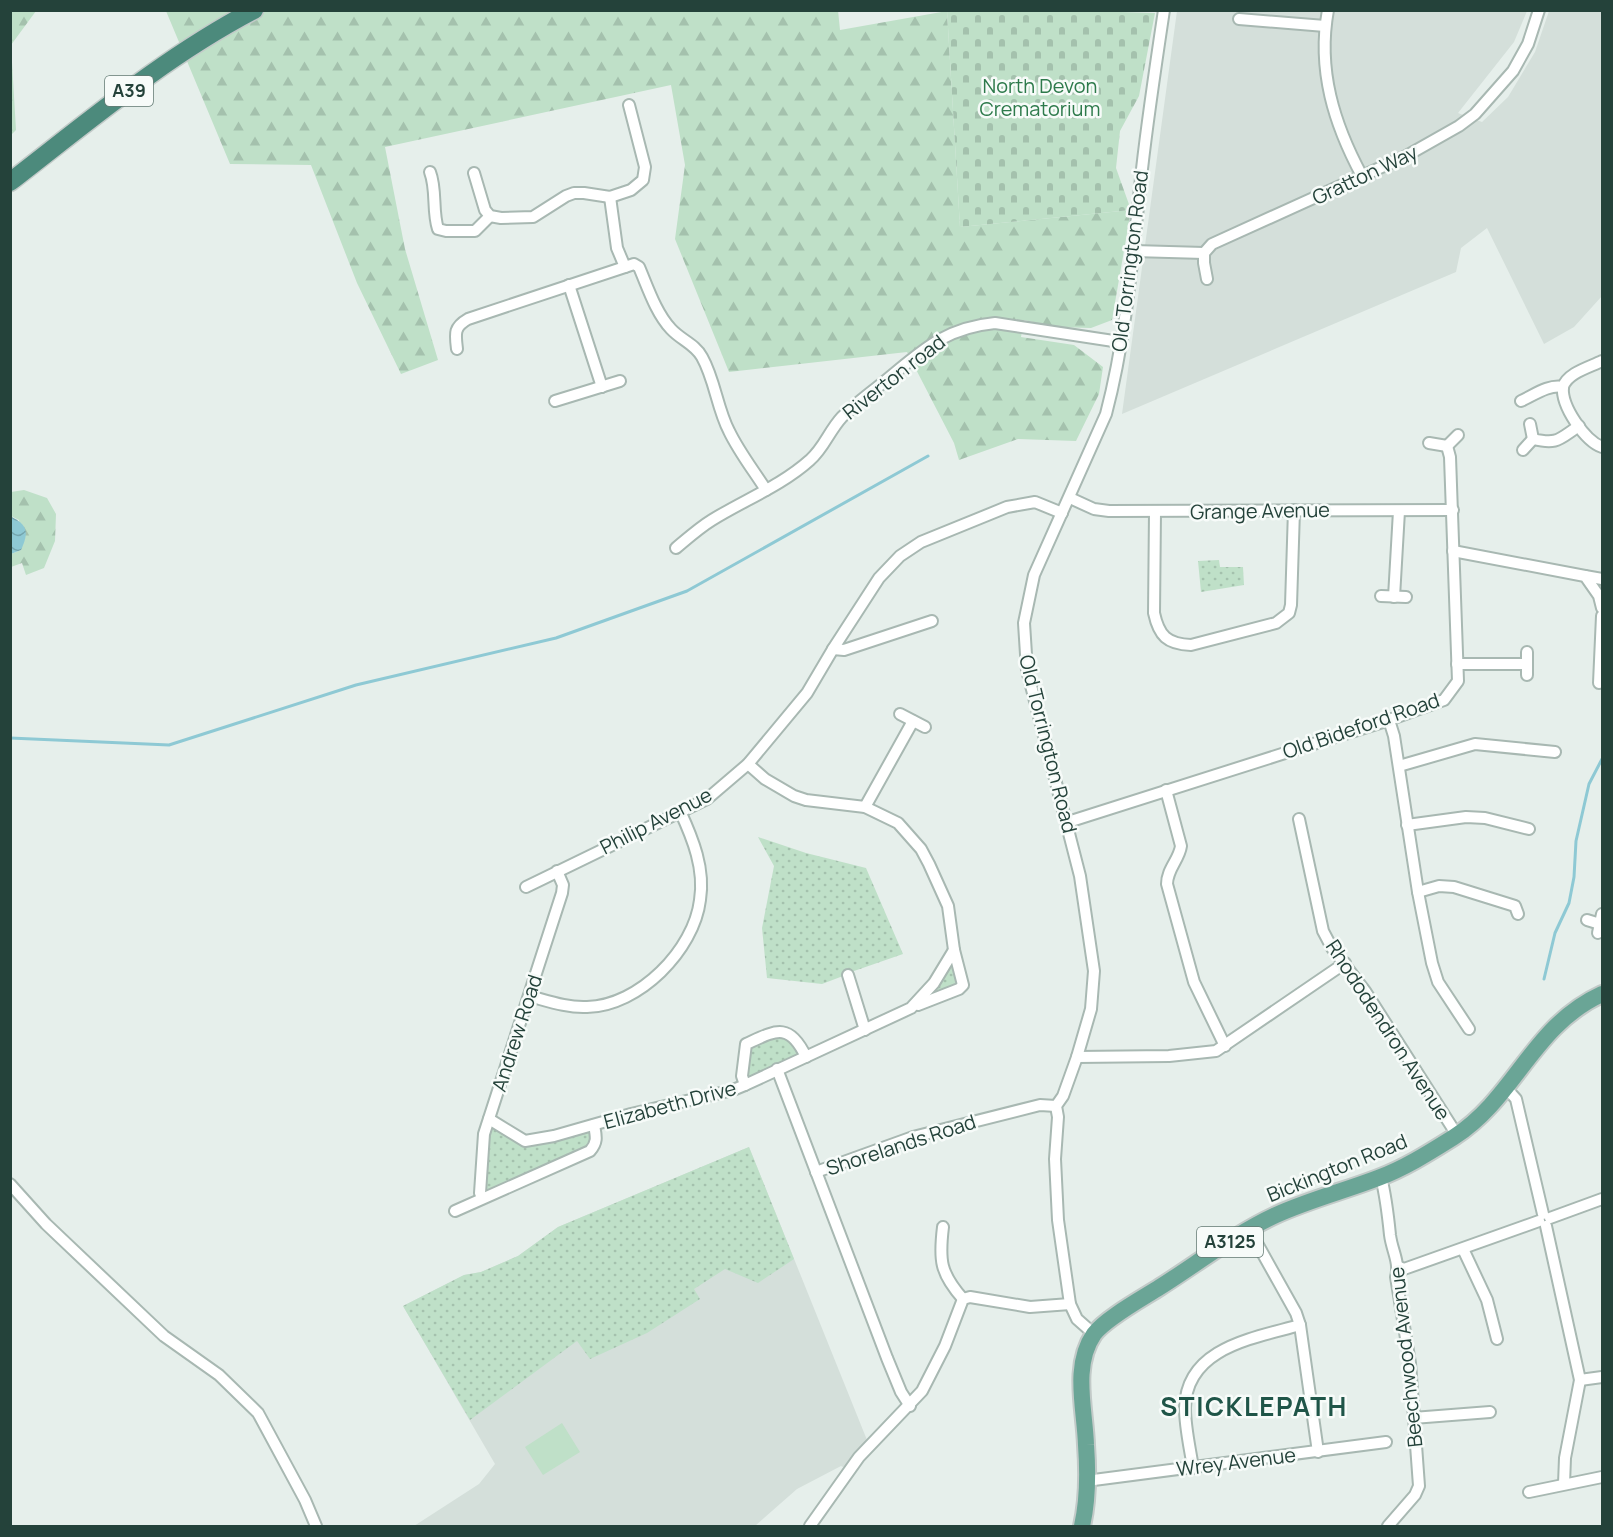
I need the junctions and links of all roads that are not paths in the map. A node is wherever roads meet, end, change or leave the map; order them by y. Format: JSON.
{"nodes":[{"id":1,"x":255,"y":10,"type":"edge"},
{"id":2,"x":1164,"y":10,"type":"edge"},
{"id":3,"x":1328,"y":10,"type":"edge"},
{"id":4,"x":1539,"y":10,"type":"edge"},
{"id":5,"x":1239,"y":19,"type":"dead end"},
{"id":6,"x":1325,"y":26,"type":"junction"},
{"id":7,"x":629,"y":105,"type":"dead end"},
{"id":8,"x":430,"y":172,"type":"dead end"},
{"id":9,"x":474,"y":173,"type":"dead end"},
{"id":10,"x":1362,"y":176,"type":"junction"},
{"id":11,"x":10,"y":182,"type":"edge"},
{"id":12,"x":610,"y":196,"type":"junction"},
{"id":13,"x":490,"y":216,"type":"junction"},
{"id":14,"x":1134,"y":251,"type":"junction"},
{"id":15,"x":1204,"y":254,"type":"junction"},
{"id":16,"x":625,"y":267,"type":"junction"},
{"id":17,"x":1207,"y":279,"type":"dead end"},
{"id":18,"x":569,"y":285,"type":"junction"},
{"id":19,"x":1120,"y":342,"type":"junction"},
{"id":20,"x":457,"y":349,"type":"dead end"},
{"id":21,"x":1602,"y":361,"type":"edge"},
{"id":22,"x":621,"y":381,"type":"dead end"},
{"id":23,"x":602,"y":387,"type":"junction"},
{"id":24,"x":1563,"y":387,"type":"junction"},
{"id":25,"x":555,"y":401,"type":"dead end"},
{"id":26,"x":1521,"y":401,"type":"dead end"},
{"id":27,"x":1530,"y":424,"type":"dead end"},
{"id":28,"x":1579,"y":426,"type":"junction"},
{"id":29,"x":1458,"y":435,"type":"dead end"},
{"id":30,"x":1533,"y":439,"type":"junction"},
{"id":31,"x":1429,"y":443,"type":"dead end"},
{"id":32,"x":1447,"y":446,"type":"junction"},
{"id":33,"x":1602,"y":447,"type":"edge"},
{"id":34,"x":1523,"y":450,"type":"dead end"},
{"id":35,"x":766,"y":490,"type":"junction"},
{"id":36,"x":1070,"y":498,"type":"junction"},
{"id":37,"x":1294,"y":510,"type":"junction"},
{"id":38,"x":1452,"y":510,"type":"junction"},
{"id":39,"x":1399,"y":511,"type":"junction"},
{"id":40,"x":1155,"y":512,"type":"junction"},
{"id":41,"x":1062,"y":513,"type":"junction"},
{"id":42,"x":676,"y":548,"type":"dead end"},
{"id":43,"x":1453,"y":551,"type":"junction"},
{"id":44,"x":1584,"y":576,"type":"junction"},
{"id":45,"x":1602,"y":579,"type":"edge"},
{"id":46,"x":1381,"y":596,"type":"dead end"},
{"id":47,"x":1394,"y":597,"type":"junction"},
{"id":48,"x":1406,"y":597,"type":"dead end"},
{"id":49,"x":1602,"y":608,"type":"edge"},
{"id":50,"x":1602,"y":616,"type":"edge"},
{"id":51,"x":932,"y":621,"type":"dead end"},
{"id":52,"x":833,"y":648,"type":"junction"},
{"id":53,"x":1527,"y":652,"type":"dead end"},
{"id":54,"x":1457,"y":664,"type":"junction"},
{"id":55,"x":1599,"y":683,"type":"dead end"},
{"id":56,"x":900,"y":714,"type":"dead end"},
{"id":57,"x":1389,"y":720,"type":"junction"},
{"id":58,"x":912,"y":722,"type":"junction"},
{"id":59,"x":925,"y":727,"type":"dead end"},
{"id":60,"x":1555,"y":752,"type":"dead end"},
{"id":61,"x":748,"y":764,"type":"junction"},
{"id":62,"x":1399,"y":766,"type":"junction"},
{"id":63,"x":1166,"y":790,"type":"junction"},
{"id":64,"x":865,"y":807,"type":"junction"},
{"id":65,"x":680,"y":811,"type":"junction"},
{"id":66,"x":1299,"y":819,"type":"dead end"},
{"id":67,"x":1068,"y":822,"type":"junction"},
{"id":68,"x":1407,"y":825,"type":"junction"},
{"id":69,"x":1532,"y":829,"type":"dead end"},
{"id":70,"x":557,"y":871,"type":"junction"},
{"id":71,"x":526,"y":887,"type":"dead end"},
{"id":72,"x":1418,"y":892,"type":"junction"},
{"id":73,"x":1519,"y":906,"type":"dead end"},
{"id":74,"x":1587,"y":920,"type":"dead end"},
{"id":75,"x":1600,"y":924,"type":"edge"},
{"id":76,"x":954,"y":950,"type":"junction"},
{"id":77,"x":1345,"y":963,"type":"junction"},
{"id":78,"x":848,"y":975,"type":"dead end"},
{"id":79,"x":1602,"y":994,"type":"edge"},
{"id":80,"x":529,"y":996,"type":"junction"},
{"id":81,"x":911,"y":1008,"type":"junction"},
{"id":82,"x":1468,"y":1021,"type":"dead end"},
{"id":83,"x":865,"y":1030,"type":"junction"},
{"id":84,"x":1226,"y":1046,"type":"junction"},
{"id":85,"x":806,"y":1057,"type":"junction"},
{"id":86,"x":1077,"y":1057,"type":"junction"},
{"id":87,"x":777,"y":1069,"type":"junction"},
{"id":88,"x":745,"y":1085,"type":"junction"},
{"id":89,"x":1506,"y":1088,"type":"junction"},
{"id":90,"x":1056,"y":1106,"type":"junction"},
{"id":91,"x":489,"y":1119,"type":"junction"},
{"id":92,"x":594,"y":1125,"type":"junction"},
{"id":93,"x":1457,"y":1135,"type":"junction"},
{"id":94,"x":816,"y":1172,"type":"junction"},
{"id":95,"x":1381,"y":1177,"type":"junction"},
{"id":96,"x":10,"y":1184,"type":"edge"},
{"id":97,"x":482,"y":1198,"type":"junction"},
{"id":98,"x":1602,"y":1199,"type":"edge"},
{"id":99,"x":455,"y":1211,"type":"dead end"},
{"id":100,"x":1545,"y":1220,"type":"junction"},
{"id":101,"x":944,"y":1226,"type":"dead end"},
{"id":102,"x":1250,"y":1229,"type":"junction"},
{"id":103,"x":1463,"y":1249,"type":"junction"},
{"id":104,"x":1397,"y":1272,"type":"junction"},
{"id":105,"x":963,"y":1299,"type":"junction"},
{"id":106,"x":1070,"y":1304,"type":"junction"},
{"id":107,"x":1300,"y":1325,"type":"junction"},
{"id":108,"x":1094,"y":1334,"type":"junction"},
{"id":109,"x":1497,"y":1339,"type":"dead end"},
{"id":110,"x":1602,"y":1377,"type":"edge"},
{"id":111,"x":1580,"y":1380,"type":"junction"},
{"id":112,"x":910,"y":1406,"type":"junction"},
{"id":113,"x":1490,"y":1412,"type":"dead end"},
{"id":114,"x":1413,"y":1418,"type":"junction"},
{"id":115,"x":1386,"y":1443,"type":"dead end"},
{"id":116,"x":1318,"y":1452,"type":"junction"},
{"id":117,"x":1193,"y":1468,"type":"junction"},
{"id":118,"x":1602,"y":1477,"type":"edge"},
{"id":119,"x":1086,"y":1481,"type":"junction"},
{"id":120,"x":1564,"y":1484,"type":"junction"},
{"id":121,"x":1529,"y":1492,"type":"dead end"},
{"id":122,"x":316,"y":1527,"type":"edge"},
{"id":123,"x":810,"y":1527,"type":"edge"},
{"id":124,"x":1082,"y":1527,"type":"edge"},
{"id":125,"x":1388,"y":1527,"type":"edge"}],
"edges":[{"from":1,"to":11,"type":"highway","number":"A39"},
{"from":2,"to":14,"type":"street","name":"Old Torrington Road"},
{"from":3,"to":6,"type":"street"},
{"from":4,"to":10,"type":"street","name":"Gratton Way"},
{"from":5,"to":6,"type":"street"},
{"from":6,"to":10,"type":"street"},
{"from":7,"to":12,"type":"street"},
{"from":8,"to":13,"type":"street"},
{"from":9,"to":13,"type":"street"},
{"from":10,"to":15,"type":"street","name":"Gratton Way"},
{"from":12,"to":13,"type":"street"},
{"from":12,"to":16,"type":"street"},
{"from":14,"to":15,"type":"street"},
{"from":14,"to":19,"type":"street","name":"Old Torrington Road"},
{"from":15,"to":17,"type":"street"},
{"from":16,"to":18,"type":"street"},
{"from":16,"to":35,"type":"street"},
{"from":18,"to":20,"type":"street"},
{"from":18,"to":23,"type":"street"},
{"from":19,"to":35,"type":"street","name":"Riverton road"},
{"from":19,"to":36,"type":"street","name":"Old Torrington Road"},
{"from":21,"to":24,"type":"street"},
{"from":22,"to":23,"type":"street"},
{"from":23,"to":25,"type":"street"},
{"from":24,"to":26,"type":"street"},
{"from":24,"to":28,"type":"street"},
{"from":27,"to":30,"type":"street"},
{"from":28,"to":30,"type":"street"},
{"from":28,"to":33,"type":"street"},
{"from":29,"to":32,"type":"street"},
{"from":30,"to":34,"type":"street"},
{"from":31,"to":32,"type":"street"},
{"from":32,"to":38,"type":"street","name":"Old Bideford Road"},
{"from":35,"to":42,"type":"street","name":"Riverton road"},
{"from":36,"to":40,"type":"street","name":"Grange Avenue"},
{"from":36,"to":41,"type":"street","name":"Old Torrington Road"},
{"from":37,"to":39,"type":"street","name":"Grange Avenue"},
{"from":37,"to":40,"type":"street","name":"Grange Avenue"},
{"from":37,"to":40,"type":"street"},
{"from":38,"to":39,"type":"street","name":"Grange Avenue"},
{"from":38,"to":43,"type":"street","name":"Old Bideford Road"},
{"from":39,"to":47,"type":"street"},
{"from":41,"to":52,"type":"street","name":"Philip Avenue"},
{"from":41,"to":67,"type":"street","name":"Old Torrington Road"},
{"from":43,"to":44,"type":"street"},
{"from":43,"to":54,"type":"street","name":"Old Bideford Road"},
{"from":44,"to":45,"type":"street"},
{"from":44,"to":49,"type":"street"},
{"from":46,"to":47,"type":"street"},
{"from":47,"to":48,"type":"street"},
{"from":50,"to":55,"type":"street"},
{"from":51,"to":52,"type":"street"},
{"from":52,"to":61,"type":"street","name":"Philip Avenue"},
{"from":53,"to":54,"type":"street"},
{"from":54,"to":57,"type":"street","name":"Old Bideford Road"},
{"from":56,"to":58,"type":"street"},
{"from":57,"to":62,"type":"street"},
{"from":57,"to":63,"type":"street","name":"Old Bideford Road"},
{"from":58,"to":59,"type":"street"},
{"from":58,"to":64,"type":"street"},
{"from":60,"to":62,"type":"street"},
{"from":61,"to":64,"type":"street","name":"Elizabeth Drive"},
{"from":61,"to":65,"type":"street","name":"Philip Avenue"},
{"from":62,"to":68,"type":"street"},
{"from":63,"to":67,"type":"street","name":"Old Bideford Road"},
{"from":63,"to":84,"type":"street"},
{"from":64,"to":76,"type":"street","name":"Elizabeth Drive"},
{"from":65,"to":70,"type":"street","name":"Philip Avenue"},
{"from":65,"to":80,"type":"street"},
{"from":66,"to":77,"type":"street","name":"Rhododendron Avenue"},
{"from":67,"to":86,"type":"street","name":"Old Torrington Road"},
{"from":68,"to":69,"type":"street"},
{"from":68,"to":72,"type":"street"},
{"from":70,"to":71,"type":"street","name":"Philip Avenue"},
{"from":70,"to":80,"type":"street","name":"Andrew Road"},
{"from":72,"to":73,"type":"street"},
{"from":72,"to":82,"type":"street"},
{"from":74,"to":75,"type":"street"},
{"from":76,"to":81,"type":"street","name":"Elizabeth Drive"},
{"from":76,"to":81,"type":"street","name":"Elizabeth Drive"},
{"from":77,"to":84,"type":"street"},
{"from":77,"to":93,"type":"street","name":"Rhododendron Avenue"},
{"from":78,"to":83,"type":"street"},
{"from":79,"to":89,"type":"main road","name":"Bickington Road","number":"A3125"},
{"from":80,"to":91,"type":"street","name":"Andrew Road"},
{"from":81,"to":83,"type":"street","name":"Elizabeth Drive"},
{"from":83,"to":85,"type":"street","name":"Elizabeth Drive"},
{"from":84,"to":86,"type":"street"},
{"from":85,"to":87,"type":"street","name":"Elizabeth Drive"},
{"from":85,"to":88,"type":"street","name":"Elizabeth Drive"},
{"from":86,"to":90,"type":"street","name":"Old Torrington Road"},
{"from":87,"to":88,"type":"street","name":"Elizabeth Drive"},
{"from":87,"to":94,"type":"street"},
{"from":88,"to":92,"type":"street","name":"Elizabeth Drive"},
{"from":89,"to":93,"type":"main road","name":"Bickington Road","number":"A3125"},
{"from":89,"to":100,"type":"street"},
{"from":90,"to":94,"type":"street","name":"Shorelands Road"},
{"from":90,"to":106,"type":"street","name":"Old Torrington Road"},
{"from":91,"to":92,"type":"street","name":"Elizabeth Drive"},
{"from":91,"to":97,"type":"street","name":"Andrew Road"},
{"from":92,"to":97,"type":"street","name":"Elizabeth Drive"},
{"from":93,"to":95,"type":"main road","name":"Bickington Road","number":"A3125"},
{"from":94,"to":112,"type":"street","name":"Shorelands Road"},
{"from":95,"to":102,"type":"main road","name":"Bickington Road","number":"A3125"},
{"from":95,"to":104,"type":"street","name":"Beechwood Avenue"},
{"from":96,"to":122,"type":"street"},
{"from":97,"to":99,"type":"street","name":"Elizabeth Drive"},
{"from":98,"to":100,"type":"street"},
{"from":100,"to":103,"type":"street"},
{"from":100,"to":111,"type":"street"},
{"from":101,"to":105,"type":"street"},
{"from":102,"to":107,"type":"street"},
{"from":102,"to":108,"type":"main road","name":"Bickington Road","number":"A3125"},
{"from":103,"to":104,"type":"street"},
{"from":103,"to":109,"type":"street"},
{"from":104,"to":114,"type":"street","name":"Beechwood Avenue"},
{"from":105,"to":106,"type":"street"},
{"from":105,"to":112,"type":"street"},
{"from":106,"to":108,"type":"street","name":"Old Torrington Road"},
{"from":107,"to":116,"type":"street"},
{"from":107,"to":117,"type":"street"},
{"from":108,"to":119,"type":"main road"},
{"from":110,"to":111,"type":"street"},
{"from":111,"to":120,"type":"street"},
{"from":112,"to":123,"type":"street"},
{"from":113,"to":114,"type":"street"},
{"from":114,"to":125,"type":"street","name":"Beechwood Avenue"},
{"from":115,"to":116,"type":"street","name":"Wrey Avenue"},
{"from":116,"to":117,"type":"street","name":"Wrey Avenue"},
{"from":117,"to":119,"type":"street","name":"Wrey Avenue"},
{"from":118,"to":120,"type":"street"},
{"from":119,"to":124,"type":"main road"},
{"from":120,"to":121,"type":"street"}]}
